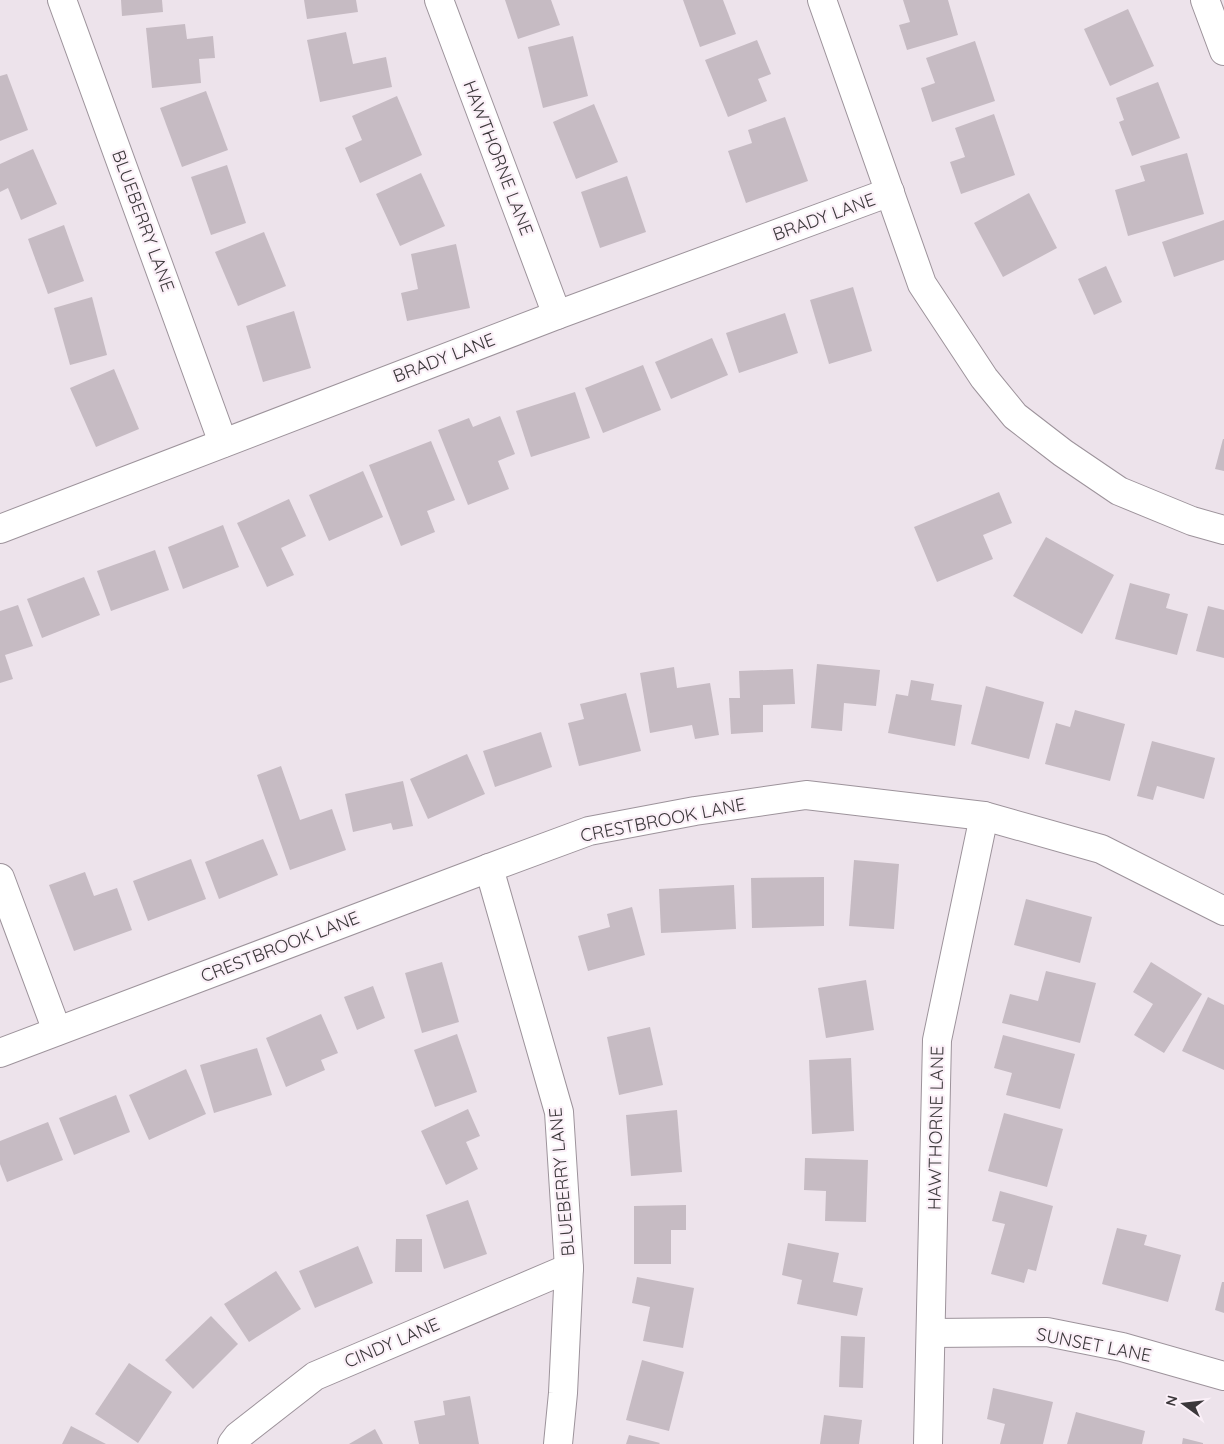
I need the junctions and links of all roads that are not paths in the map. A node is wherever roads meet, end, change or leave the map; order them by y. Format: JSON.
{"nodes":[{"id":1,"x":62,"y":0,"type":"edge"},
{"id":2,"x":439,"y":0,"type":"edge"},
{"id":3,"x":822,"y":0,"type":"edge"},
{"id":4,"x":1206,"y":0,"type":"edge"},
{"id":5,"x":1224,"y":51,"type":"edge"},
{"id":6,"x":890,"y":192,"type":"junction"},
{"id":7,"x":557,"y":315,"type":"junction"},
{"id":8,"x":223,"y":443,"type":"junction"},
{"id":9,"x":0,"y":528,"type":"edge"},
{"id":10,"x":1224,"y":530,"type":"edge"},
{"id":11,"x":984,"y":816,"type":"junction"},
{"id":12,"x":489,"y":868,"type":"junction"},
{"id":13,"x":0,"y":878,"type":"edge"},
{"id":14,"x":1224,"y":912,"type":"edge"},
{"id":15,"x":57,"y":1031,"type":"junction"},
{"id":16,"x":0,"y":1053,"type":"edge"},
{"id":17,"x":569,"y":1268,"type":"junction"},
{"id":18,"x":931,"y":1333,"type":"junction"},
{"id":19,"x":1224,"y":1376,"type":"edge"},
{"id":20,"x":232,"y":1444,"type":"edge"},
{"id":21,"x":558,"y":1444,"type":"edge"},
{"id":22,"x":928,"y":1444,"type":"edge"}],
"edges":[{"from":1,"to":8,"type":"street","name":"BLUEBERRY LANE"},
{"from":2,"to":7,"type":"street","name":"HAWTHORNE LANE"},
{"from":3,"to":6,"type":"street"},
{"from":4,"to":5,"type":"street"},
{"from":6,"to":7,"type":"street","name":"BRADY LANE"},
{"from":6,"to":10,"type":"street"},
{"from":7,"to":8,"type":"street","name":"BRADY LANE"},
{"from":8,"to":9,"type":"street","name":"BRADY LANE"},
{"from":11,"to":12,"type":"street","name":"CRESTBROOK LANE"},
{"from":11,"to":14,"type":"street","name":"CRESTBROOK LANE"},
{"from":11,"to":18,"type":"street","name":"HAWTHORNE LANE"},
{"from":12,"to":15,"type":"street","name":"CRESTBROOK LANE"},
{"from":12,"to":17,"type":"street","name":"BLUEBERRY LANE"},
{"from":13,"to":15,"type":"street"},
{"from":15,"to":16,"type":"street","name":"CRESTBROOK LANE"},
{"from":17,"to":20,"type":"street","name":"CINDY LANE"},
{"from":17,"to":21,"type":"street","name":"BLUEBERRY LANE"},
{"from":18,"to":19,"type":"street","name":"SUNSET LANE"},
{"from":18,"to":22,"type":"street","name":"HAWTHORNE LANE"}]}
